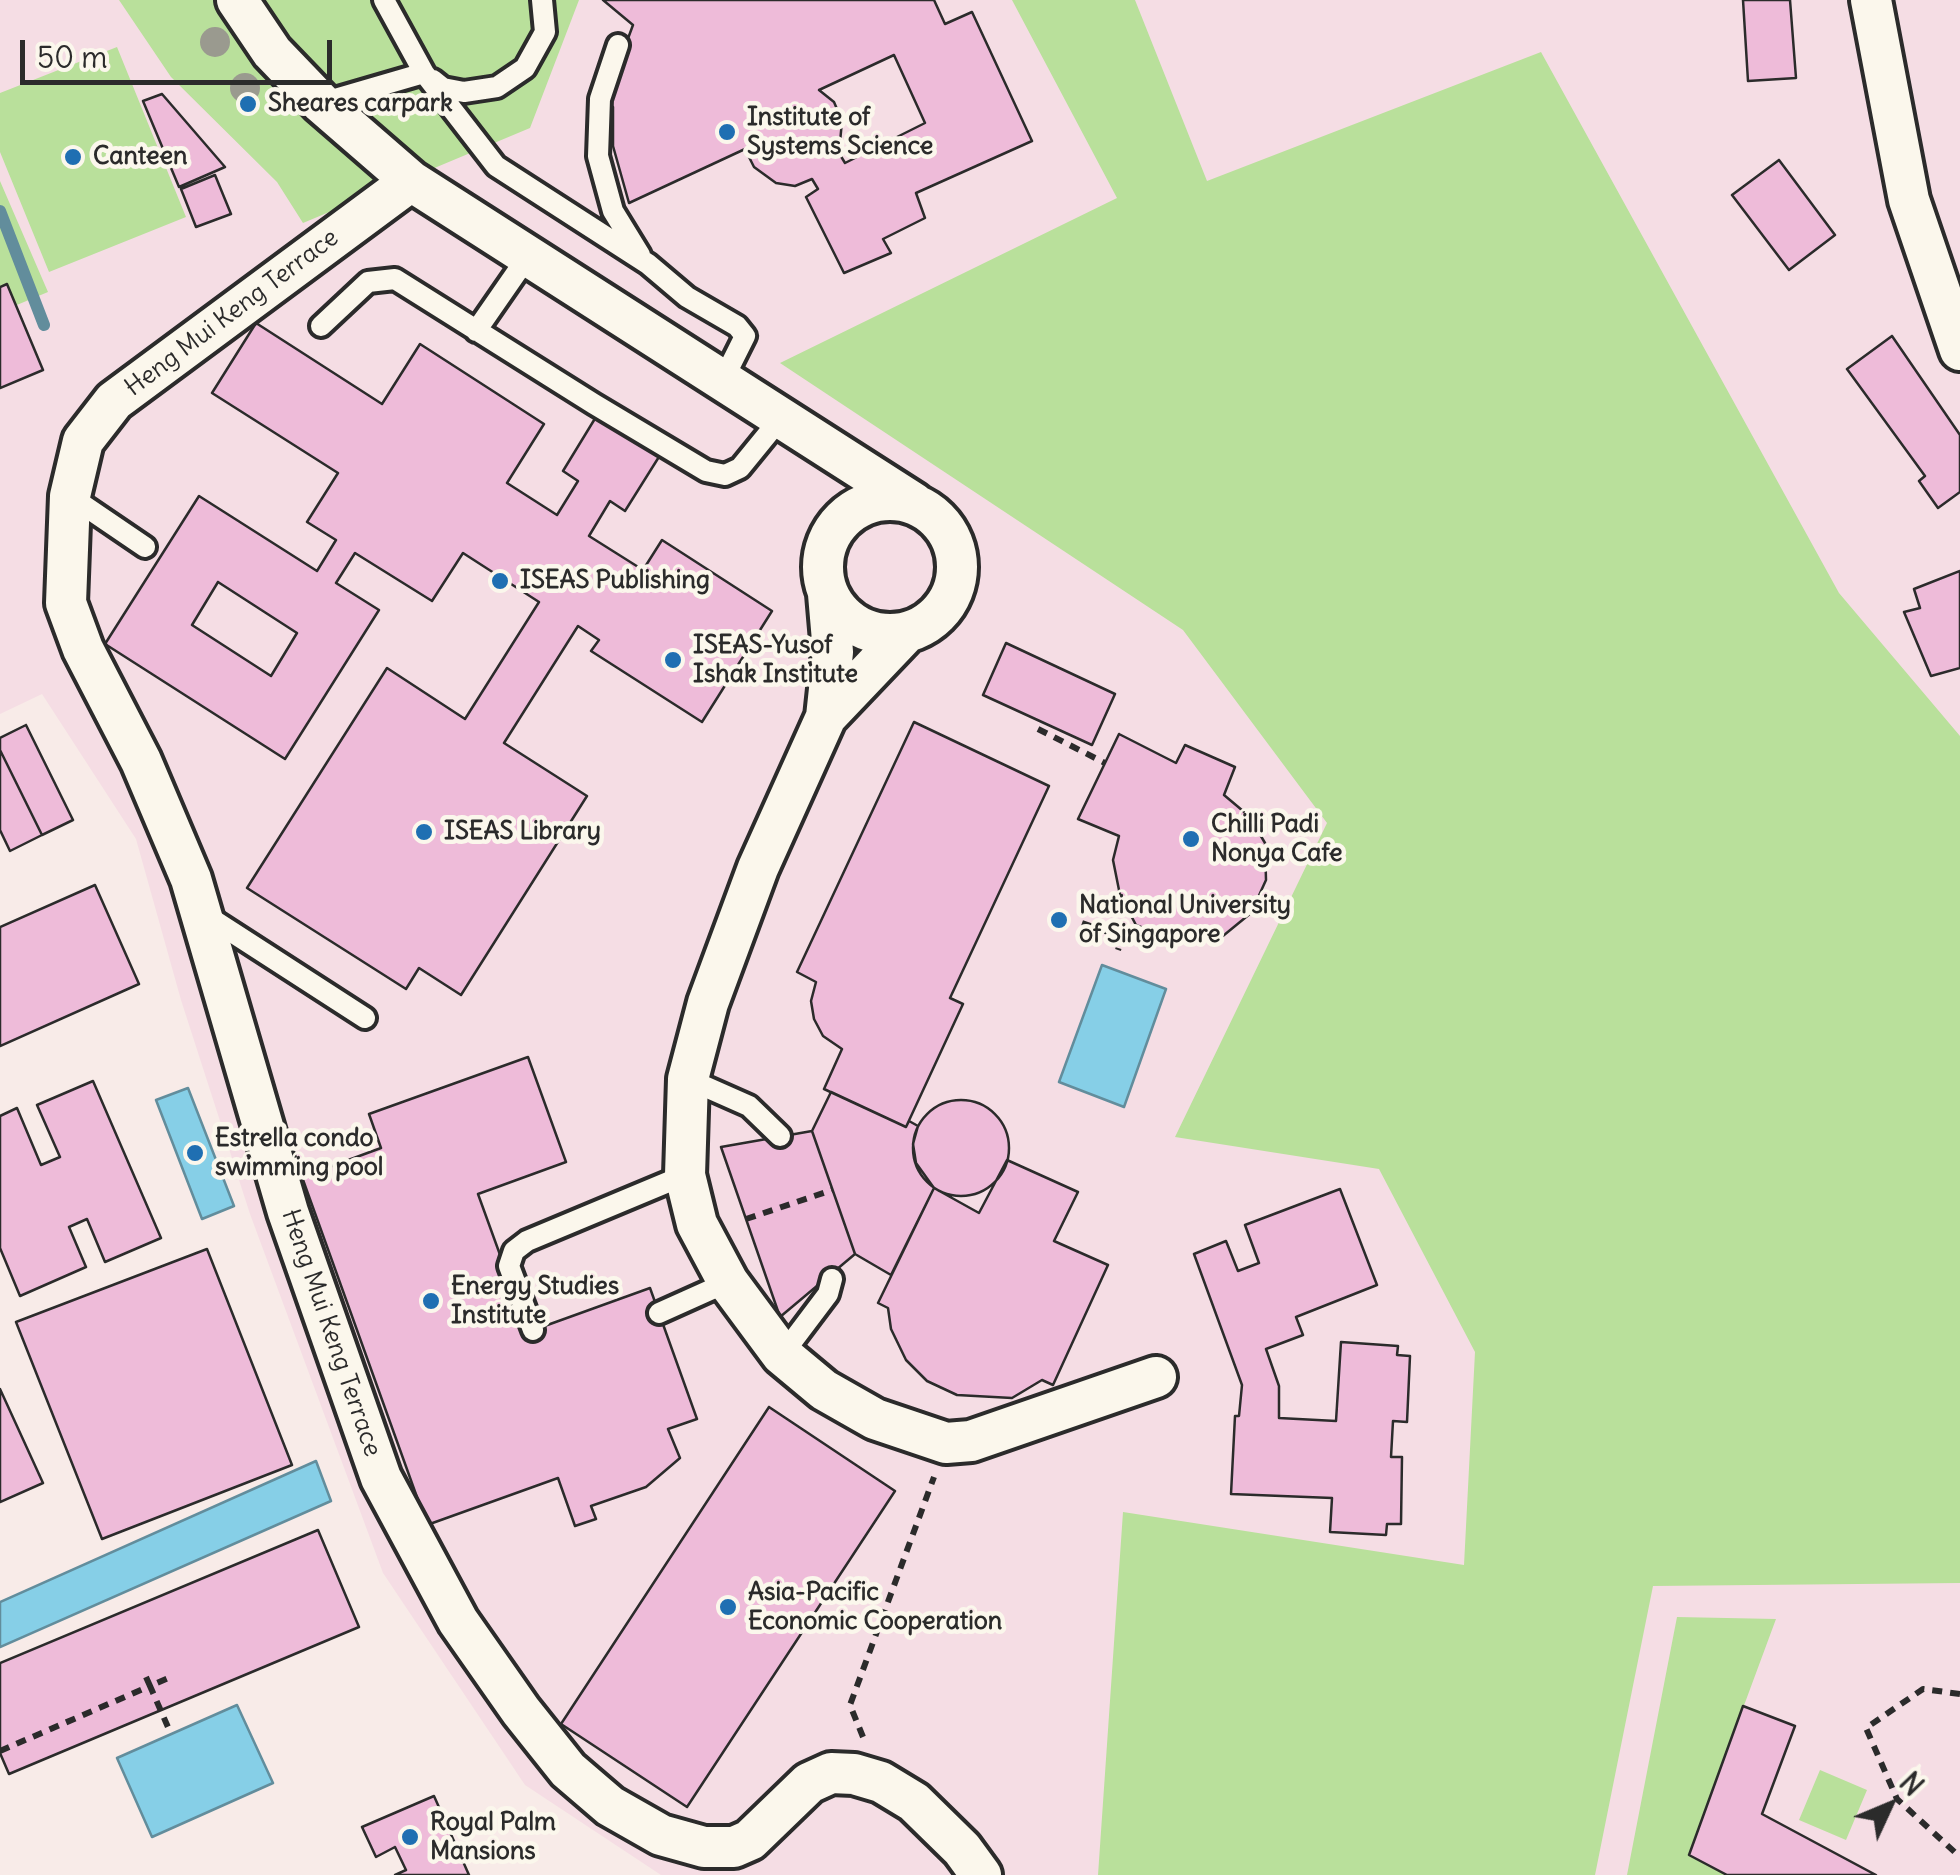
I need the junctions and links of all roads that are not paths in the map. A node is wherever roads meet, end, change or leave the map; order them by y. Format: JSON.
{"nodes":[{"id":1,"x":237,"y":0,"type":"edge"},
{"id":2,"x":384,"y":0,"type":"edge"},
{"id":3,"x":542,"y":0,"type":"edge"},
{"id":4,"x":1870,"y":0,"type":"edge"},
{"id":5,"x":618,"y":45,"type":"dead end"},
{"id":6,"x":424,"y":72,"type":"junction"},
{"id":7,"x":322,"y":103,"type":"junction"},
{"id":8,"x":411,"y":181,"type":"junction"},
{"id":9,"x":528,"y":256,"type":"junction"},
{"id":10,"x":648,"y":264,"type":"junction"},
{"id":11,"x":321,"y":326,"type":"dead end"},
{"id":12,"x":476,"y":331,"type":"junction"},
{"id":13,"x":1960,"y":350,"type":"edge"},
{"id":14,"x":722,"y":382,"type":"junction"},
{"id":15,"x":780,"y":419,"type":"junction"},
{"id":16,"x":817,"y":444,"type":"junction"},
{"id":17,"x":70,"y":496,"type":"junction"},
{"id":18,"x":914,"y":503,"type":"junction"},
{"id":19,"x":831,"y":535,"type":"junction"},
{"id":20,"x":145,"y":548,"type":"dead end"},
{"id":21,"x":828,"y":594,"type":"junction"},
{"id":22,"x":906,"y":634,"type":"junction"},
{"id":23,"x":826,"y":717,"type":"junction"},
{"id":24,"x":202,"y":913,"type":"junction"},
{"id":25,"x":365,"y":1018,"type":"dead end"},
{"id":26,"x":688,"y":1078,"type":"junction"},
{"id":27,"x":780,"y":1136,"type":"dead end"},
{"id":28,"x":685,"y":1175,"type":"junction"},
{"id":29,"x":832,"y":1279,"type":"dead end"},
{"id":30,"x":728,"y":1282,"type":"junction"},
{"id":31,"x":659,"y":1313,"type":"dead end"},
{"id":32,"x":533,"y":1330,"type":"dead end"},
{"id":33,"x":782,"y":1354,"type":"junction"},
{"id":34,"x":1156,"y":1377,"type":"dead end"},
{"id":35,"x":981,"y":1875,"type":"edge"}],
"edges":[{"from":1,"to":7,"type":"street"},
{"from":2,"to":6,"type":"lane"},
{"from":3,"to":6,"type":"lane"},
{"from":4,"to":13,"type":"street"},
{"from":5,"to":10,"type":"lane"},
{"from":6,"to":7,"type":"lane"},
{"from":6,"to":10,"type":"lane"},
{"from":7,"to":8,"type":"street"},
{"from":8,"to":9,"type":"street"},
{"from":8,"to":17,"type":"street","name":"Heng Mui Keng Terrace"},
{"from":9,"to":12,"type":"lane"},
{"from":9,"to":14,"type":"street"},
{"from":10,"to":14,"type":"lane"},
{"from":11,"to":12,"type":"lane"},
{"from":12,"to":15,"type":"lane"},
{"from":14,"to":15,"type":"street"},
{"from":15,"to":16,"type":"street"},
{"from":16,"to":18,"type":"street"},
{"from":16,"to":19,"type":"street"},
{"from":17,"to":20,"type":"lane"},
{"from":17,"to":24,"type":"street","name":"Heng Mui Keng Terrace"},
{"from":18,"to":19,"type":"street"},
{"from":18,"to":22,"type":"street"},
{"from":19,"to":21,"type":"street"},
{"from":21,"to":22,"type":"street"},
{"from":21,"to":23,"type":"street"},
{"from":22,"to":23,"type":"street"},
{"from":23,"to":26,"type":"street"},
{"from":24,"to":25,"type":"lane"},
{"from":24,"to":35,"type":"street","name":"Heng Mui Keng Terrace"},
{"from":26,"to":27,"type":"lane"},
{"from":26,"to":28,"type":"street"},
{"from":28,"to":30,"type":"street"},
{"from":28,"to":32,"type":"lane"},
{"from":29,"to":33,"type":"lane"},
{"from":30,"to":31,"type":"lane"},
{"from":30,"to":33,"type":"street"},
{"from":33,"to":34,"type":"street"}]}
